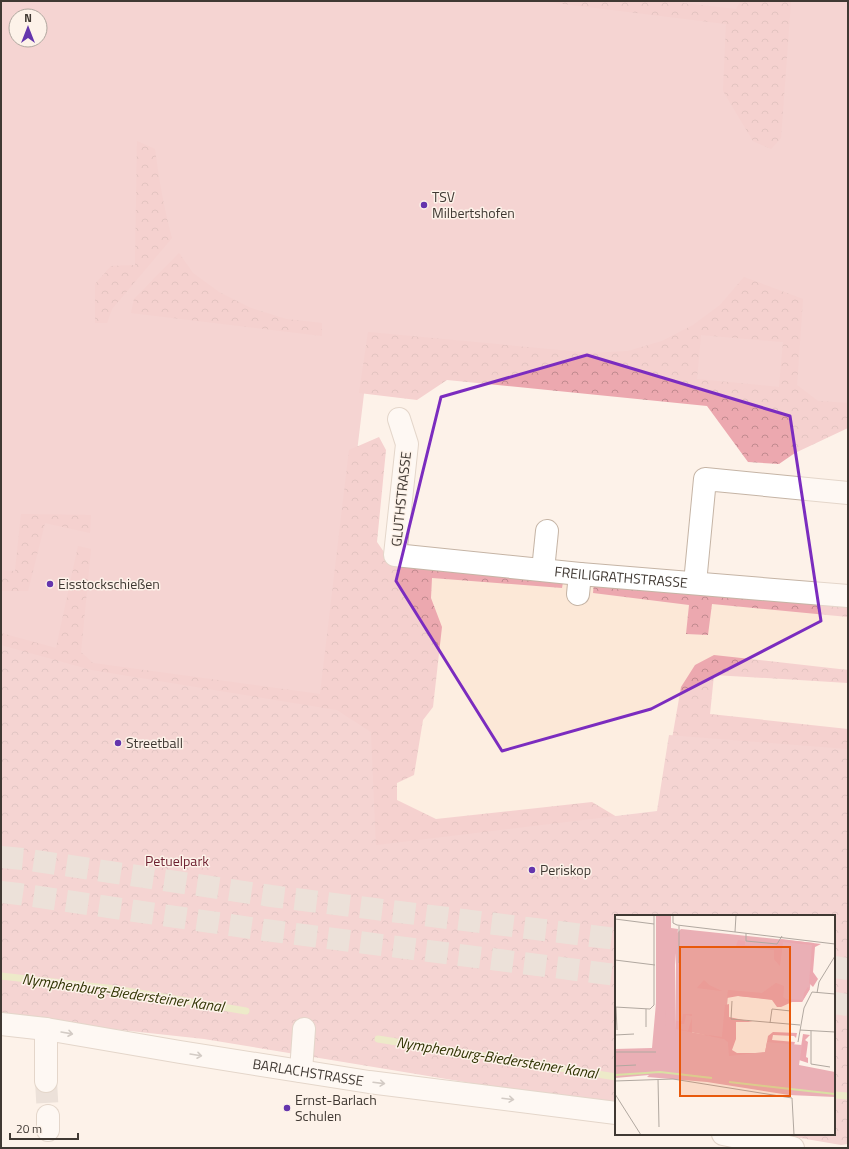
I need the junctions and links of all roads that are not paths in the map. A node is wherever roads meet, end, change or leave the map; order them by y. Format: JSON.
{"nodes":[{"id":1,"x":399,"y":419,"type":"dead end"},
{"id":2,"x":848,"y":493,"type":"edge"},
{"id":3,"x":547,"y":531,"type":"dead end"},
{"id":4,"x":395,"y":555,"type":"joint"},
{"id":5,"x":542,"y":570,"type":"junction"},
{"id":6,"x":695,"y":583,"type":"junction"},
{"id":7,"x":848,"y":596,"type":"edge"},
{"id":8,"x":1,"y":1024,"type":"edge"},
{"id":9,"x":46,"y":1029,"type":"junction"},
{"id":10,"x":304,"y":1029,"type":"dead end"},
{"id":11,"x":301,"y":1071,"type":"junction"},
{"id":12,"x":46,"y":1081,"type":"tunnel mouth"},
{"id":13,"x":615,"y":1113,"type":"edge"},
{"id":14,"x":728,"y":1135,"type":"edge"},
{"id":15,"x":793,"y":1148,"type":"edge"}],
"edges":[{"from":1,"to":4,"type":"street","name":"GLUTHSTRASSE"},
{"from":2,"to":6,"type":"street"},
{"from":3,"to":5,"type":"street"},
{"from":4,"to":5,"type":"street","name":"FREILIGRATHSTRASSE"},
{"from":5,"to":6,"type":"street","name":"FREILIGRATHSTRASSE"},
{"from":6,"to":7,"type":"street","name":"FREILIGRATHSTRASSE"},
{"from":8,"to":9,"type":"street","name":"BARLACHSTRASSE"},
{"from":9,"to":11,"type":"street","name":"BARLACHSTRASSE","one_way":true},
{"from":9,"to":12,"type":"street"},
{"from":10,"to":11,"type":"street"},
{"from":11,"to":13,"type":"street","name":"BARLACHSTRASSE","one_way":true},
{"from":14,"to":15,"type":"street"}]}
